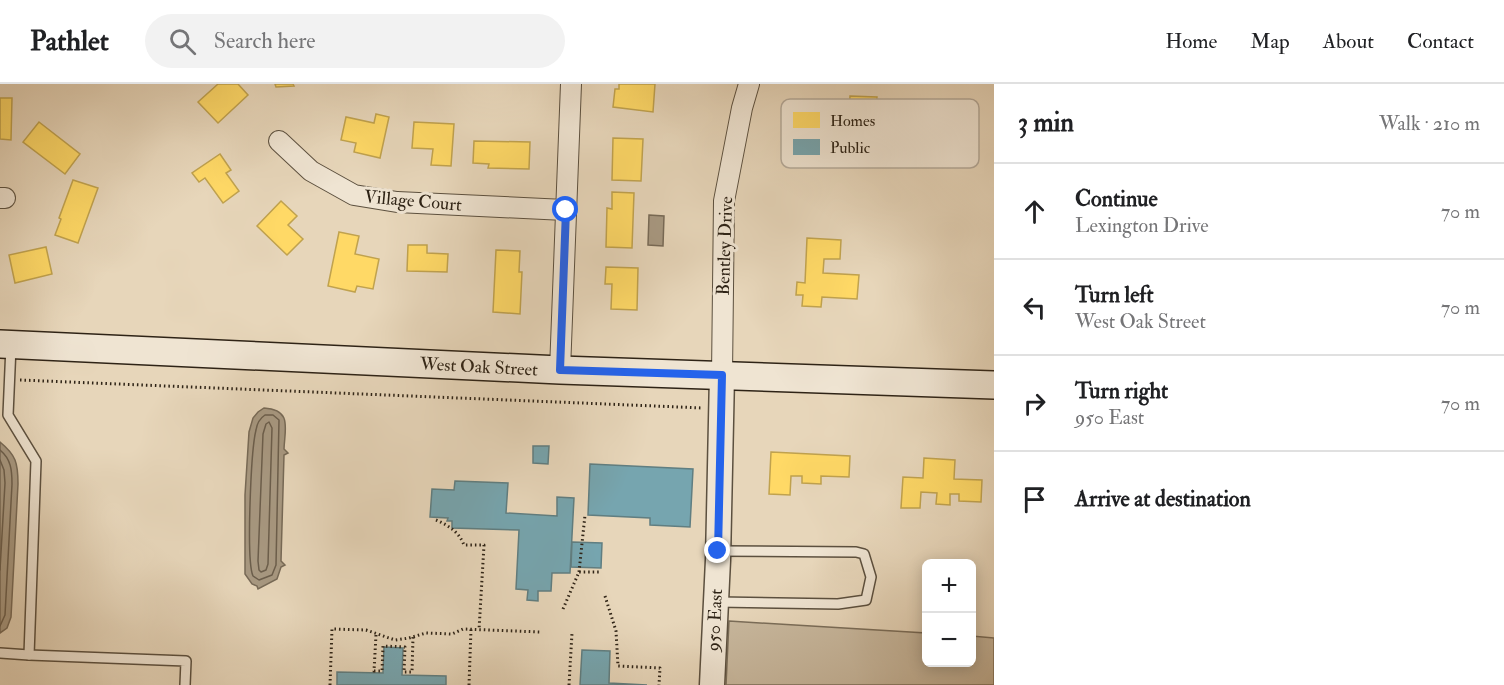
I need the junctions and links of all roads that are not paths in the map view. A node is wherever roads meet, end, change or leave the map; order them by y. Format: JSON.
{"nodes":[{"id":1,"x":571,"y":84,"type":"edge"},
{"id":2,"x":750,"y":84,"type":"edge"},
{"id":3,"x":279,"y":141,"type":"dead end"},
{"id":4,"x":566,"y":210,"type":"junction"},
{"id":5,"x":5,"y":344,"type":"edge"},
{"id":6,"x":560,"y":370,"type":"junction"},
{"id":7,"x":722,"y":375,"type":"junction"},
{"id":8,"x":994,"y":385,"type":"edge"},
{"id":9,"x":4,"y":415,"type":"edge"},
{"id":10,"x":718,"y":551,"type":"junction"},
{"id":11,"x":716,"y":602,"type":"junction"},
{"id":12,"x":0,"y":653,"type":"edge"},
{"id":13,"x":29,"y":655,"type":"junction"},
{"id":14,"x":185,"y":685,"type":"edge"},
{"id":15,"x":712,"y":685,"type":"edge"}],
"edges":[{"from":1,"to":4,"type":"street"},
{"from":2,"to":7,"type":"street","name":"Bentley Drive"},
{"from":3,"to":4,"type":"street","name":"Village Court"},
{"from":4,"to":6,"type":"street"},
{"from":5,"to":6,"type":"main road","name":"West Oak Street"},
{"from":5,"to":9,"type":"lane"},
{"from":6,"to":7,"type":"main road","name":"West Oak Street"},
{"from":7,"to":8,"type":"main road","name":"West Oak Street"},
{"from":7,"to":10,"type":"street","name":"950 East"},
{"from":9,"to":13,"type":"lane"},
{"from":10,"to":11,"type":"street","name":"950 East"},
{"from":10,"to":11,"type":"lane"},
{"from":11,"to":15,"type":"street","name":"950 East"},
{"from":12,"to":13,"type":"lane"},
{"from":13,"to":14,"type":"lane"}]}
